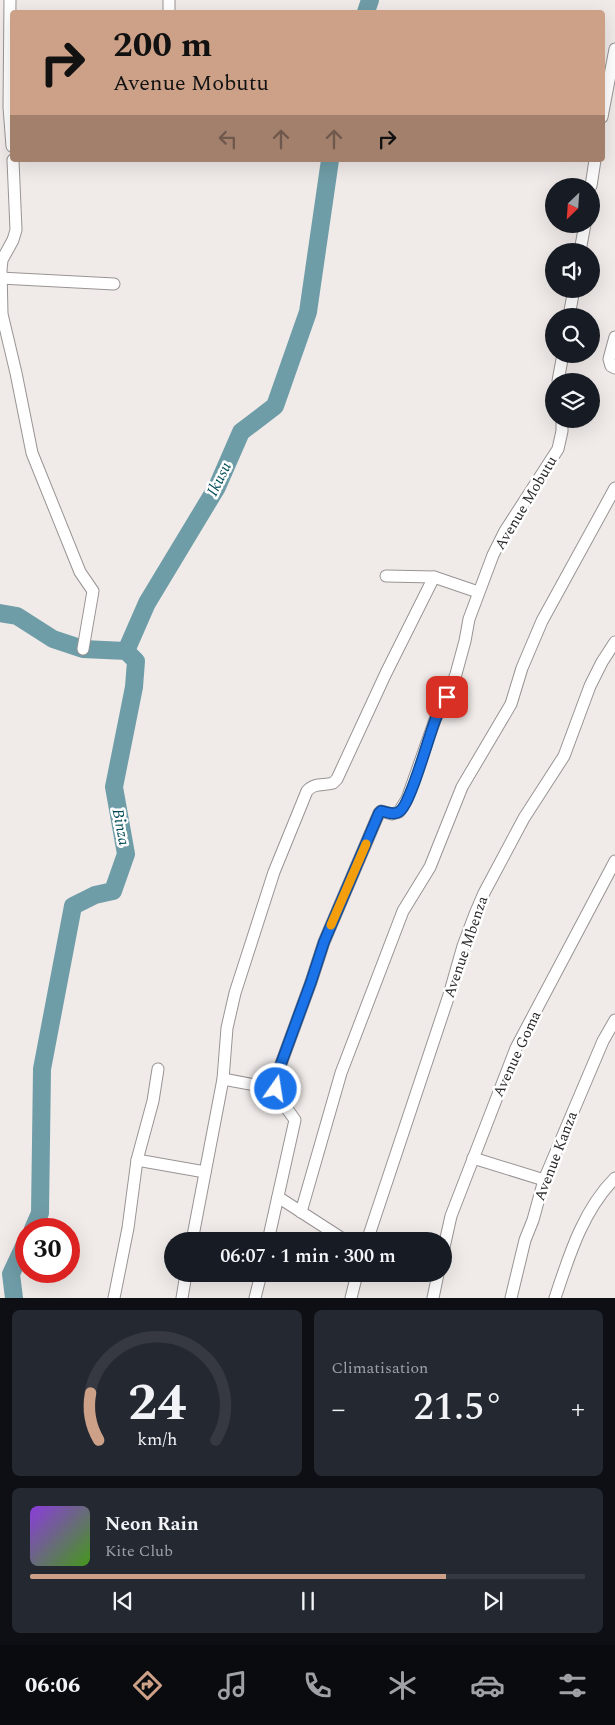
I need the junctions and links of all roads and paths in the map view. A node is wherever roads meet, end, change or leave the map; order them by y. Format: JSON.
{"nodes":[{"id":1,"x":10,"y":0,"type":"edge"},
{"id":2,"x":615,"y":49,"type":"edge"},
{"id":3,"x":605,"y":101,"type":"edge"},
{"id":4,"x":10,"y":120,"type":"edge"},
{"id":5,"x":13,"y":162,"type":"edge"},
{"id":6,"x":596,"y":162,"type":"edge"},
{"id":7,"x":593,"y":178,"type":"edge"},
{"id":8,"x":0,"y":279,"type":"edge"},
{"id":9,"x":114,"y":284,"type":"dead end"},
{"id":10,"x":615,"y":337,"type":"edge"},
{"id":11,"x":615,"y":368,"type":"edge"},
{"id":12,"x":562,"y":428,"type":"edge"},
{"id":13,"x":615,"y":488,"type":"edge"},
{"id":14,"x":386,"y":576,"type":"dead end"},
{"id":15,"x":434,"y":576,"type":"junction"},
{"id":16,"x":478,"y":592,"type":"junction"},
{"id":17,"x":615,"y":642,"type":"edge"},
{"id":18,"x":83,"y":649,"type":"dead end"},
{"id":19,"x":615,"y":861,"type":"edge"},
{"id":20,"x":615,"y":1020,"type":"edge"},
{"id":21,"x":158,"y":1069,"type":"dead end"},
{"id":22,"x":223,"y":1079,"type":"junction"},
{"id":23,"x":276,"y":1089,"type":"junction"},
{"id":24,"x":473,"y":1158,"type":"junction"},
{"id":25,"x":137,"y":1160,"type":"junction"},
{"id":26,"x":205,"y":1172,"type":"junction"},
{"id":27,"x":615,"y":1178,"type":"edge"},
{"id":28,"x":544,"y":1180,"type":"junction"},
{"id":29,"x":278,"y":1197,"type":"junction"},
{"id":30,"x":301,"y":1212,"type":"junction"},
{"id":31,"x":194,"y":1232,"type":"edge"},
{"id":32,"x":270,"y":1232,"type":"edge"},
{"id":33,"x":332,"y":1232,"type":"edge"},
{"id":34,"x":370,"y":1232,"type":"edge"},
{"id":35,"x":447,"y":1232,"type":"edge"},
{"id":36,"x":185,"y":1282,"type":"edge"},
{"id":37,"x":259,"y":1282,"type":"edge"},
{"id":38,"x":356,"y":1282,"type":"edge"},
{"id":39,"x":436,"y":1282,"type":"edge"},
{"id":40,"x":114,"y":1298,"type":"edge"},
{"id":41,"x":182,"y":1298,"type":"edge"},
{"id":42,"x":255,"y":1298,"type":"edge"},
{"id":43,"x":351,"y":1298,"type":"edge"},
{"id":44,"x":433,"y":1298,"type":"edge"},
{"id":45,"x":511,"y":1298,"type":"edge"},
{"id":46,"x":555,"y":1298,"type":"edge"}],
"edges":[{"from":1,"to":4,"type":"street"},
{"from":2,"to":3,"type":"street"},
{"from":5,"to":8,"type":"street"},
{"from":6,"to":7,"type":"street"},
{"from":8,"to":9,"type":"street"},
{"from":8,"to":18,"type":"street"},
{"from":10,"to":11,"type":"street"},
{"from":12,"to":16,"type":"street","name":"Avenue Mobutu"},
{"from":13,"to":30,"type":"street"},
{"from":14,"to":15,"type":"street"},
{"from":15,"to":16,"type":"street"},
{"from":15,"to":22,"type":"street"},
{"from":16,"to":23,"type":"street","name":"Avenue Mobutu"},
{"from":17,"to":34,"type":"street","name":"Avenue Mbenza"},
{"from":19,"to":24,"type":"street","name":"Avenue Goma"},
{"from":20,"to":28,"type":"street","name":"Avenue Kanza"},
{"from":21,"to":25,"type":"street"},
{"from":22,"to":23,"type":"street"},
{"from":22,"to":26,"type":"street"},
{"from":23,"to":29,"type":"street"},
{"from":24,"to":28,"type":"street"},
{"from":24,"to":35,"type":"street","name":"Avenue Goma"},
{"from":25,"to":26,"type":"street"},
{"from":25,"to":40,"type":"street"},
{"from":26,"to":31,"type":"street"},
{"from":27,"to":46,"type":"street"},
{"from":28,"to":45,"type":"street","name":"Avenue Kanza"},
{"from":29,"to":30,"type":"street"},
{"from":29,"to":32,"type":"street"},
{"from":30,"to":33,"type":"street"},
{"from":36,"to":41,"type":"street"},
{"from":37,"to":42,"type":"street"},
{"from":38,"to":43,"type":"street"},
{"from":39,"to":44,"type":"street"}]}
